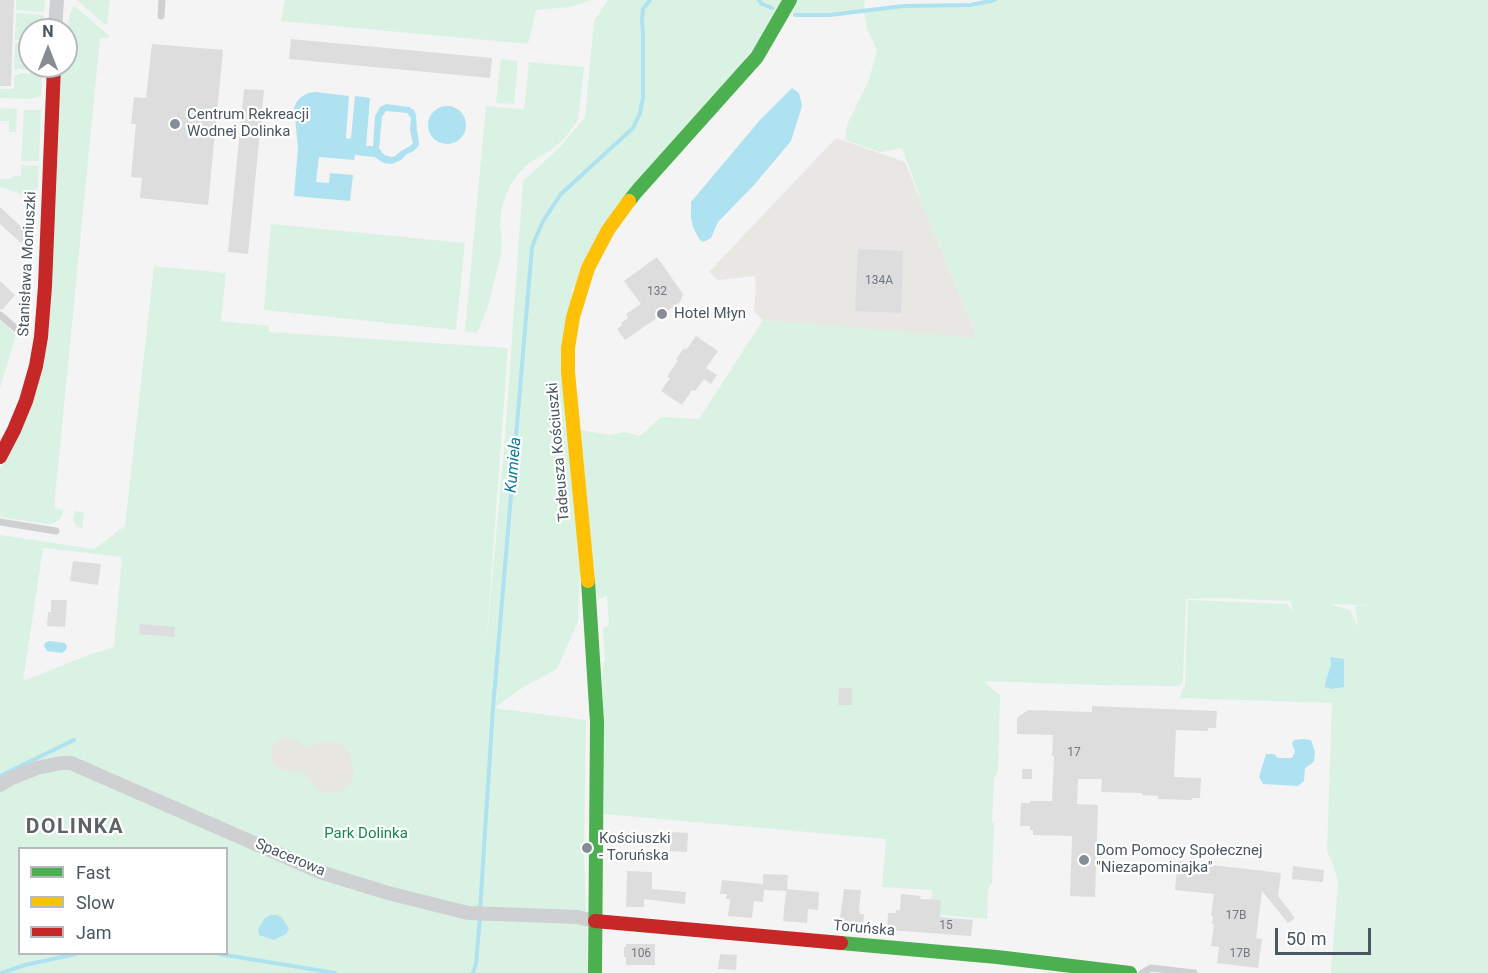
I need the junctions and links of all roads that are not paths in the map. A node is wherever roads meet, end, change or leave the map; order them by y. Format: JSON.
{"nodes":[{"id":1,"x":57,"y":0,"type":"edge"},
{"id":2,"x":162,"y":0,"type":"edge"},
{"id":3,"x":790,"y":0,"type":"edge"},
{"id":4,"x":161,"y":16,"type":"dead end"},
{"id":5,"x":56,"y":18,"type":"edge"},
{"id":6,"x":54,"y":78,"type":"edge"},
{"id":7,"x":0,"y":315,"type":"edge"},
{"id":8,"x":20,"y":332,"type":"dead end"},
{"id":9,"x":0,"y":457,"type":"edge"},
{"id":10,"x":0,"y":522,"type":"edge"},
{"id":11,"x":56,"y":531,"type":"dead end"},
{"id":12,"x":0,"y":785,"type":"edge"},
{"id":13,"x":595,"y":921,"type":"junction"},
{"id":14,"x":595,"y":973,"type":"edge"},
{"id":15,"x":1130,"y":973,"type":"edge"},
{"id":16,"x":1142,"y":973,"type":"edge"},
{"id":17,"x":1194,"y":973,"type":"edge"}],
"edges":[{"from":1,"to":5,"type":"street"},
{"from":2,"to":4,"type":"lane"},
{"from":3,"to":13,"type":"street","name":"Tadeusza Kościuszki"},
{"from":6,"to":9,"type":"street","name":"Stanisława Moniuszki"},
{"from":7,"to":8,"type":"lane"},
{"from":10,"to":11,"type":"lane"},
{"from":12,"to":13,"type":"street","name":"Spacerowa"},
{"from":13,"to":14,"type":"street","name":"Tadeusza Kościuszki"},
{"from":13,"to":15,"type":"street","name":"Toruńska"},
{"from":16,"to":17,"type":"lane"}]}
